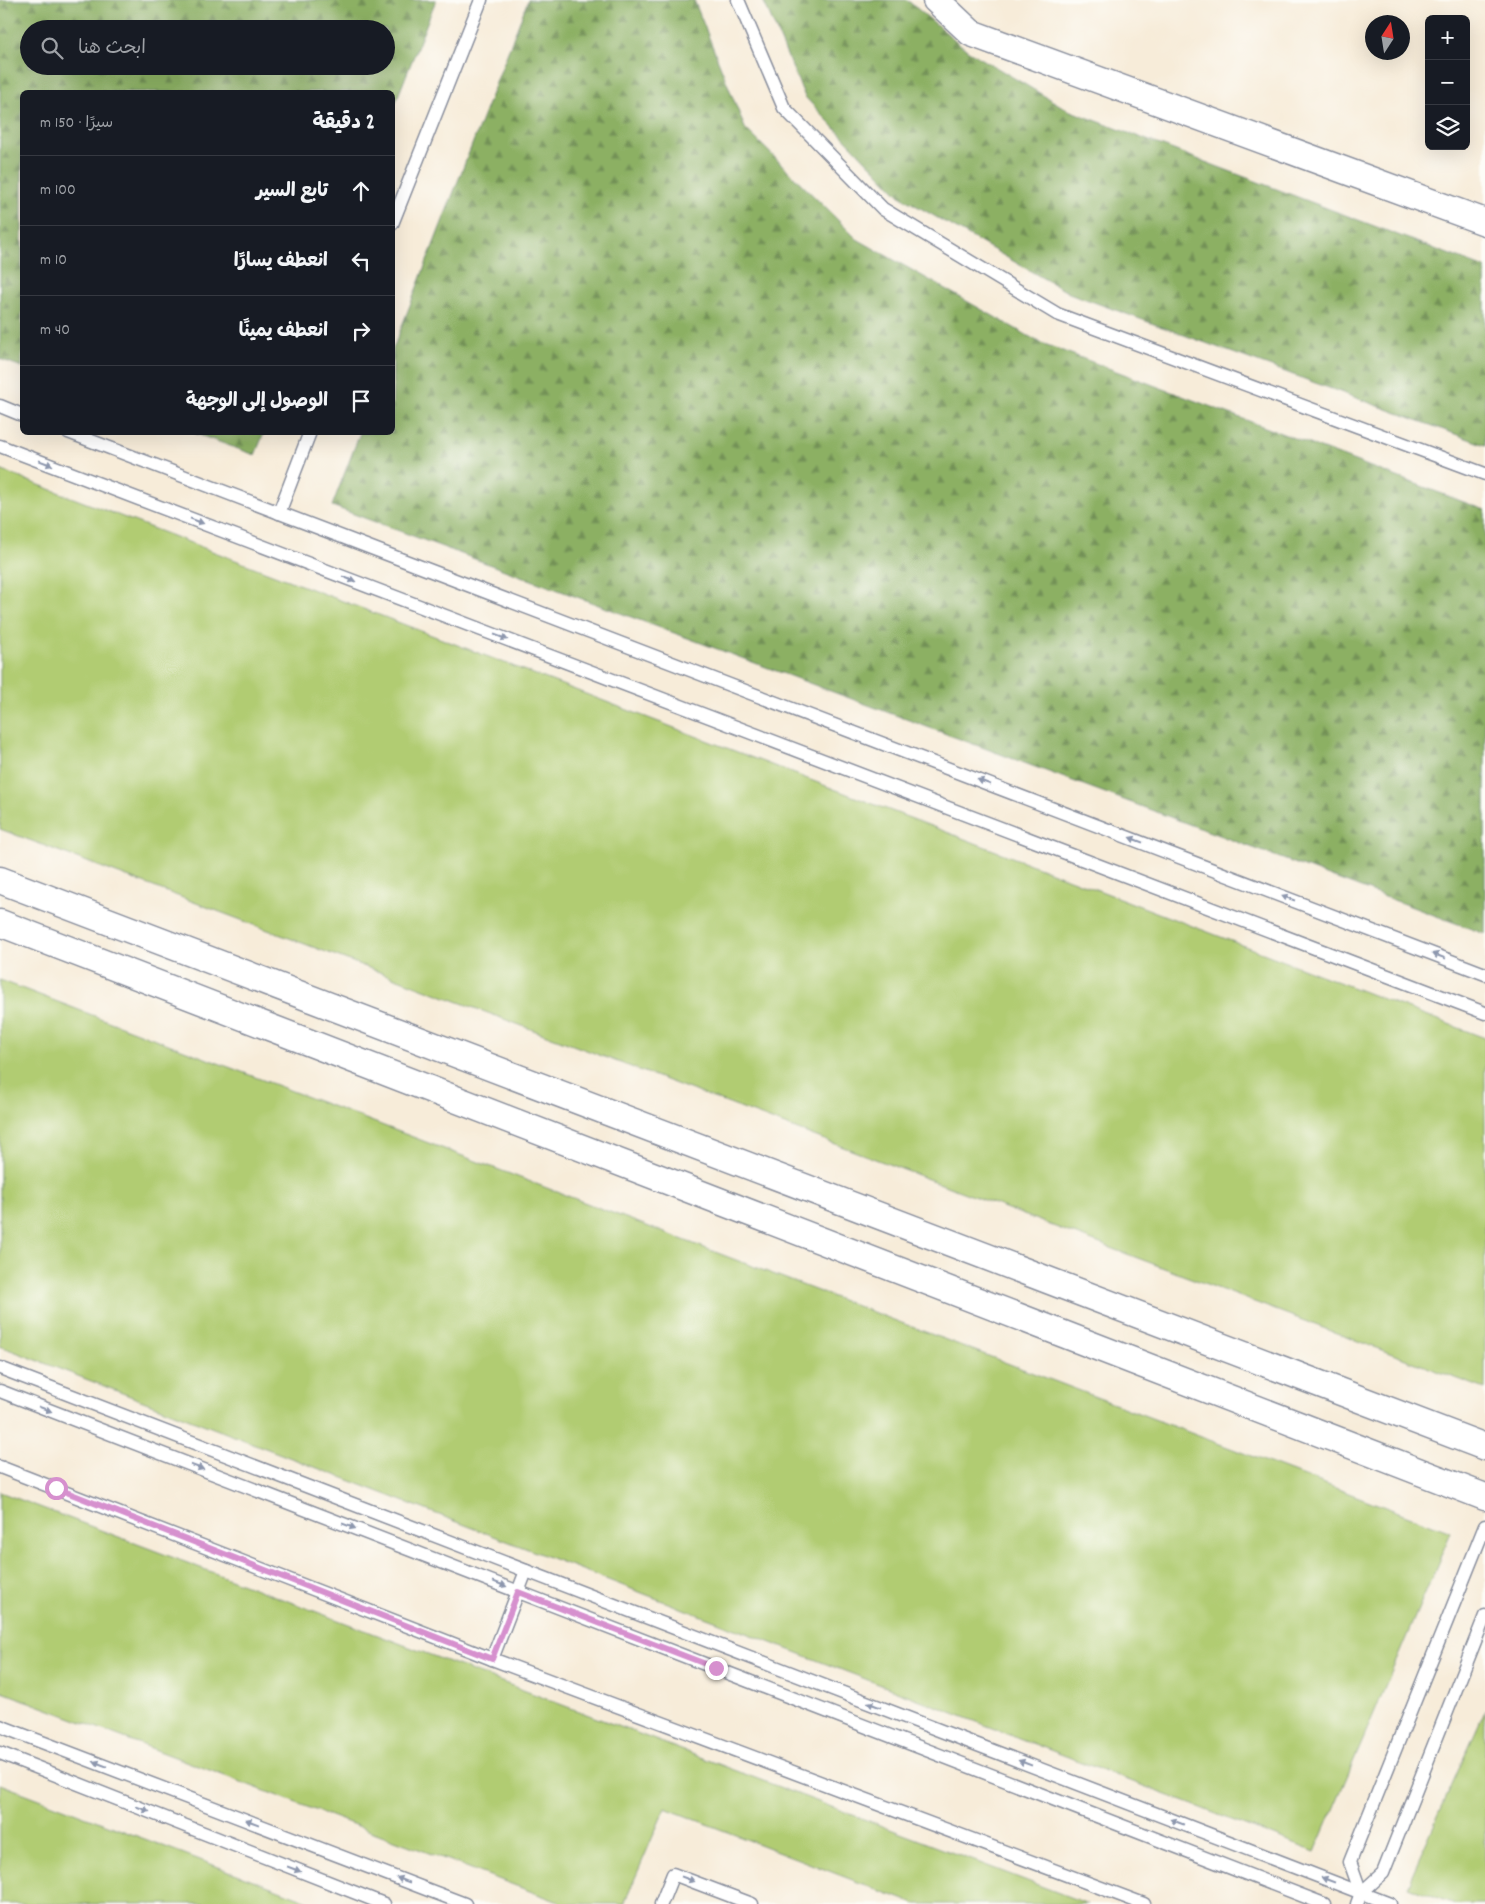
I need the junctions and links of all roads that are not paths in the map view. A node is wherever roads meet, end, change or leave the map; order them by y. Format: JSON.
{"nodes":[{"id":1,"x":481,"y":0,"type":"edge"},
{"id":2,"x":738,"y":0,"type":"edge"},
{"id":3,"x":936,"y":0,"type":"edge"},
{"id":4,"x":395,"y":216,"type":"edge"},
{"id":5,"x":1485,"y":222,"type":"edge"},
{"id":6,"x":0,"y":406,"type":"edge"},
{"id":7,"x":20,"y":414,"type":"edge"},
{"id":8,"x":76,"y":435,"type":"edge"},
{"id":9,"x":309,"y":435,"type":"edge"},
{"id":10,"x":0,"y":446,"type":"edge"},
{"id":11,"x":1485,"y":474,"type":"edge"},
{"id":12,"x":278,"y":513,"type":"junction"},
{"id":13,"x":0,"y":880,"type":"edge"},
{"id":14,"x":0,"y":923,"type":"edge"},
{"id":15,"x":1485,"y":974,"type":"edge"},
{"id":16,"x":1485,"y":1013,"type":"edge"},
{"id":17,"x":0,"y":1368,"type":"edge"},
{"id":18,"x":0,"y":1391,"type":"edge"},
{"id":19,"x":1485,"y":1447,"type":"edge"},
{"id":20,"x":0,"y":1467,"type":"edge"},
{"id":21,"x":1485,"y":1497,"type":"edge"},
{"id":22,"x":1485,"y":1526,"type":"edge"},
{"id":23,"x":526,"y":1571,"type":"junction"},
{"id":24,"x":518,"y":1592,"type":"junction"},
{"id":25,"x":1485,"y":1616,"type":"edge"},
{"id":26,"x":492,"y":1659,"type":"junction"},
{"id":27,"x":0,"y":1726,"type":"edge"},
{"id":28,"x":0,"y":1753,"type":"edge"},
{"id":29,"x":1359,"y":1899,"type":"edge"},
{"id":30,"x":384,"y":1904,"type":"edge"},
{"id":31,"x":465,"y":1904,"type":"edge"},
{"id":32,"x":661,"y":1904,"type":"edge"},
{"id":33,"x":752,"y":1904,"type":"edge"},
{"id":34,"x":1144,"y":1904,"type":"edge"},
{"id":35,"x":1324,"y":1904,"type":"edge"},
{"id":36,"x":1390,"y":1904,"type":"edge"}],
"edges":[{"from":1,"to":4,"type":"lane"},
{"from":2,"to":11,"type":"lane"},
{"from":3,"to":5,"type":"street"},
{"from":6,"to":7,"type":"lane"},
{"from":8,"to":12,"type":"lane"},
{"from":9,"to":12,"type":"lane"},
{"from":10,"to":16,"type":"lane","one_way":true},
{"from":15,"to":12,"type":"lane","one_way":true},
{"from":13,"to":19,"type":"street"},
{"from":14,"to":21,"type":"street"},
{"from":17,"to":23,"type":"lane"},
{"from":18,"to":24,"type":"lane","one_way":true},
{"from":20,"to":26,"type":"lane"},
{"from":22,"to":29,"type":"lane"},
{"from":23,"to":24,"type":"lane"},
{"from":29,"to":23,"type":"lane","one_way":true},
{"from":24,"to":26,"type":"lane"},
{"from":24,"to":35,"type":"lane"},
{"from":25,"to":29,"type":"lane"},
{"from":26,"to":34,"type":"lane"},
{"from":31,"to":27,"type":"lane","one_way":true},
{"from":28,"to":30,"type":"lane","one_way":true},
{"from":29,"to":36,"type":"lane"},
{"from":32,"to":33,"type":"lane","one_way":true}]}
